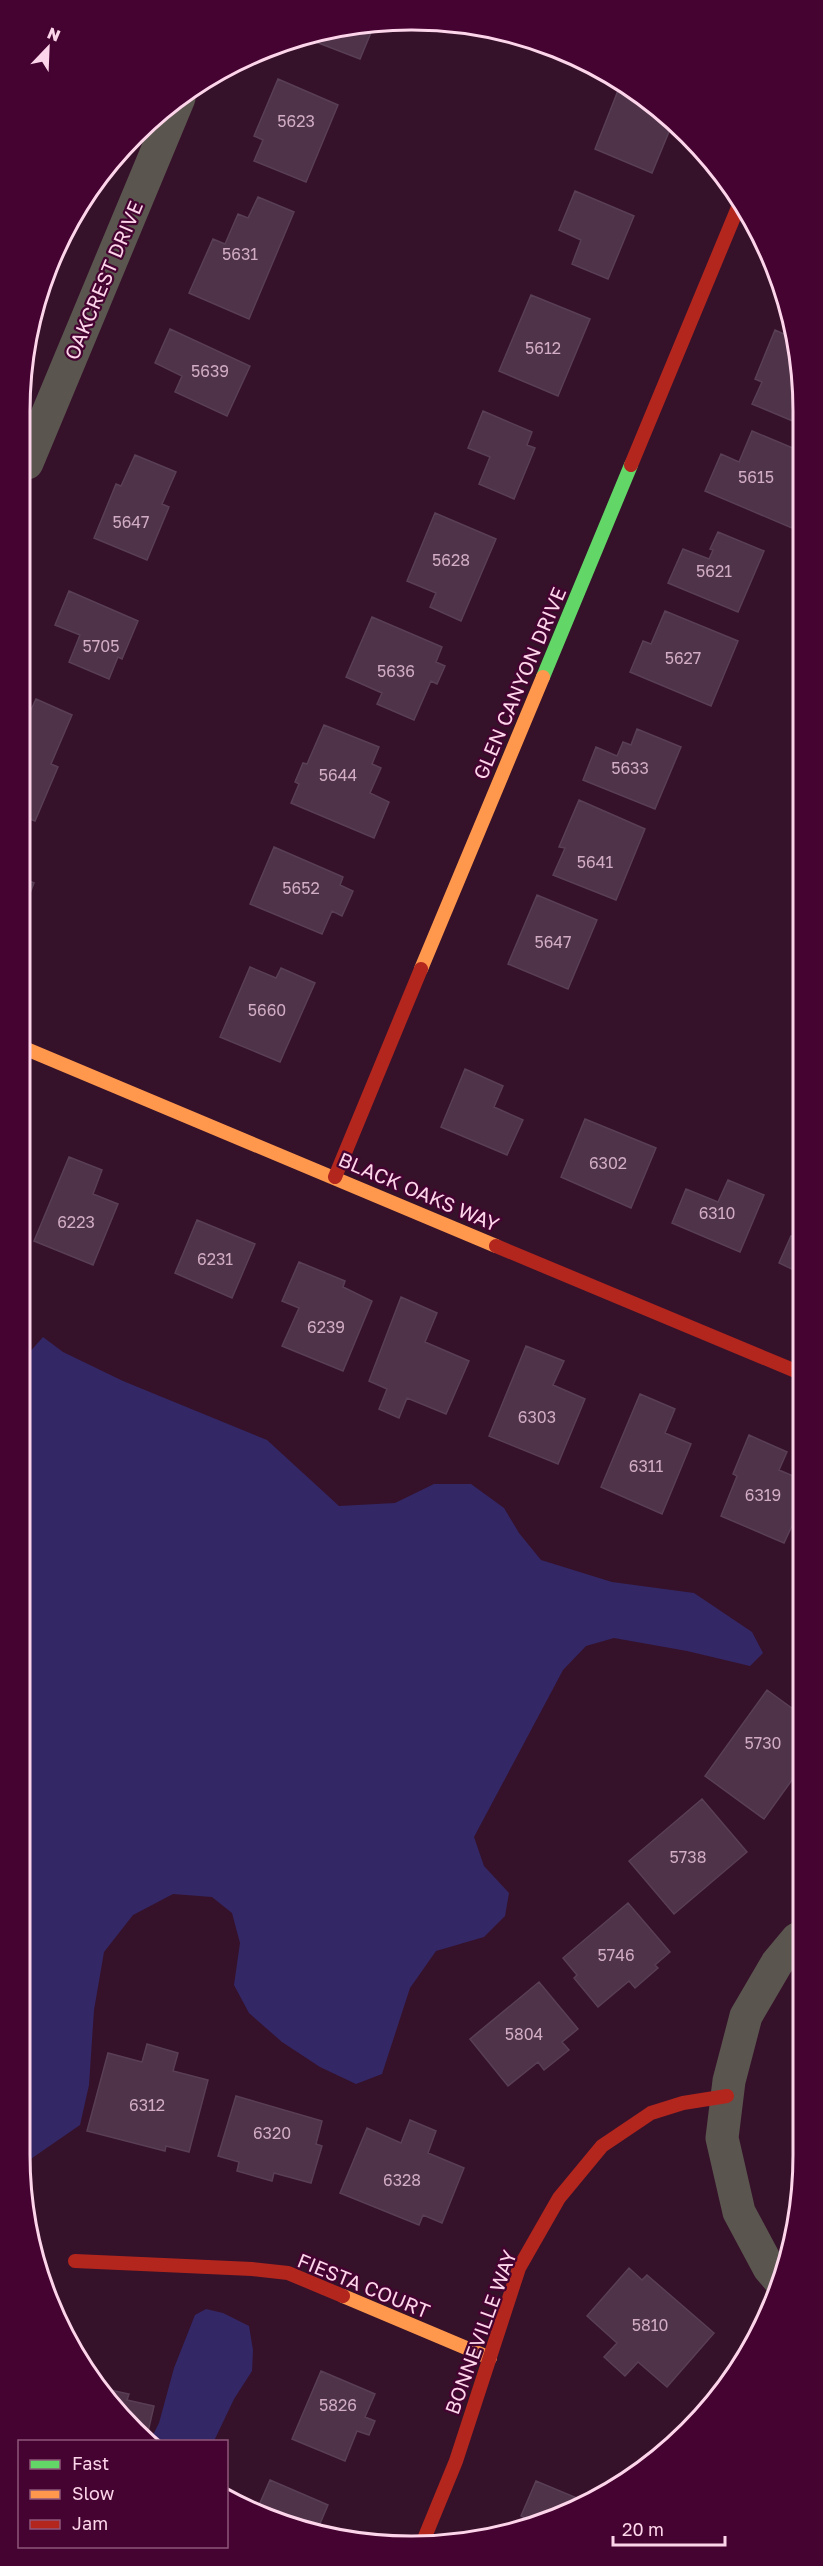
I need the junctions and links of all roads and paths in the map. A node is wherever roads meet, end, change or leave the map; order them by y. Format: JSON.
{"nodes":[{"id":1,"x":172,"y":115,"type":"edge"},
{"id":2,"x":736,"y":212,"type":"edge"},
{"id":3,"x":30,"y":456,"type":"edge"},
{"id":4,"x":30,"y":1050,"type":"edge"},
{"id":5,"x":334,"y":1177,"type":"junction"},
{"id":6,"x":793,"y":1370,"type":"edge"},
{"id":7,"x":793,"y":1943,"type":"edge"},
{"id":8,"x":727,"y":2096,"type":"junction"},
{"id":9,"x":75,"y":2260,"type":"dead end"},
{"id":10,"x":774,"y":2274,"type":"edge"},
{"id":11,"x":490,"y":2358,"type":"junction"},
{"id":12,"x":425,"y":2535,"type":"edge"}],
"edges":[{"from":1,"to":3,"type":"street","name":"OAKCREST DRIVE"},
{"from":2,"to":5,"type":"street","name":"GLEN CANYON DRIVE"},
{"from":4,"to":5,"type":"street","name":"BLACK OAKS WAY"},
{"from":5,"to":6,"type":"street","name":"BLACK OAKS WAY"},
{"from":7,"to":8,"type":"street"},
{"from":8,"to":10,"type":"street"},
{"from":8,"to":11,"type":"street","name":"BONNEVILLE WAY"},
{"from":9,"to":11,"type":"street","name":"FIESTA COURT"},
{"from":11,"to":12,"type":"street","name":"BONNEVILLE WAY"}]}
